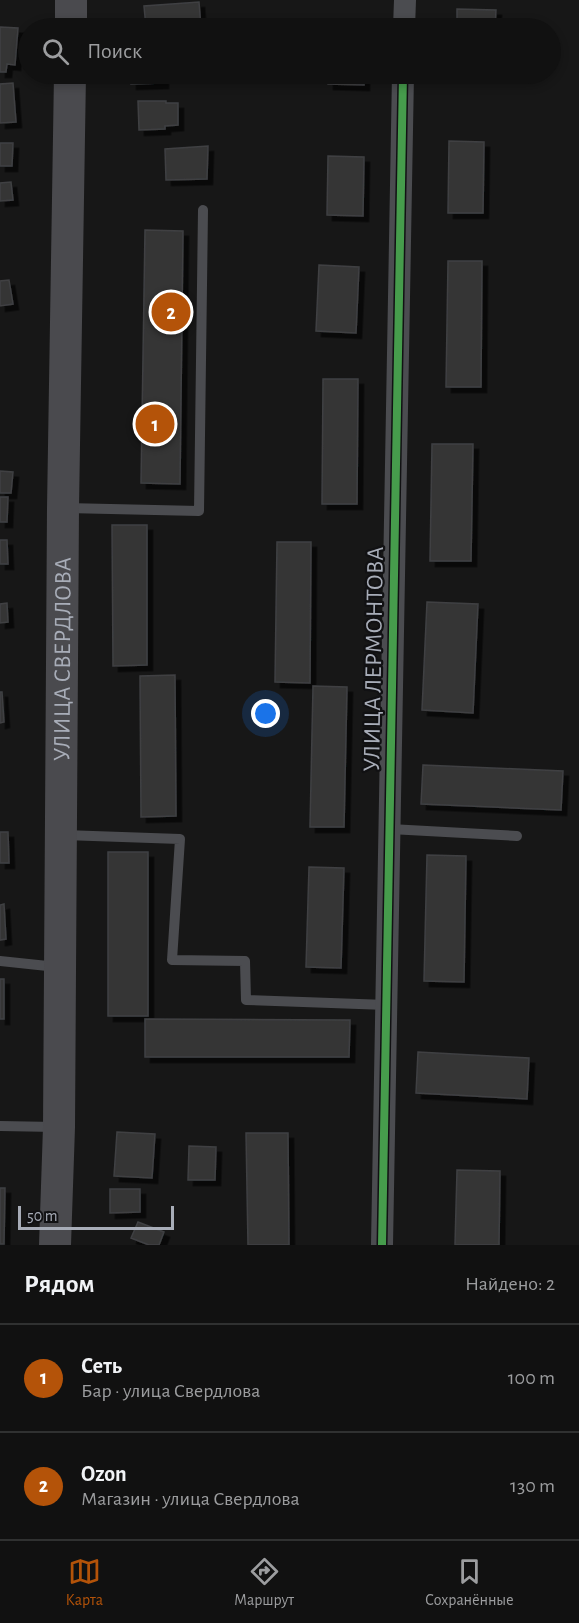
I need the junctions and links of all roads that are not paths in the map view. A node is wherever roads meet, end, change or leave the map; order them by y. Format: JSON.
{"nodes":[{"id":1,"x":71,"y":0,"type":"edge"},
{"id":2,"x":405,"y":0,"type":"edge"},
{"id":3,"x":71,"y":18,"type":"edge"},
{"id":4,"x":404,"y":18,"type":"edge"},
{"id":5,"x":70,"y":84,"type":"edge"},
{"id":6,"x":403,"y":84,"type":"edge"},
{"id":7,"x":203,"y":210,"type":"dead end"},
{"id":8,"x":63,"y":508,"type":"junction"},
{"id":9,"x":390,"y":829,"type":"junction"},
{"id":10,"x":61,"y":835,"type":"junction"},
{"id":11,"x":517,"y":836,"type":"dead end"},
{"id":12,"x":0,"y":961,"type":"edge"},
{"id":13,"x":60,"y":968,"type":"junction"},
{"id":14,"x":387,"y":1005,"type":"junction"},
{"id":15,"x":0,"y":1126,"type":"edge"},
{"id":16,"x":59,"y":1127,"type":"junction"},
{"id":17,"x":55,"y":1245,"type":"edge"},
{"id":18,"x":382,"y":1245,"type":"edge"}],
"edges":[{"from":1,"to":3,"type":"main road"},
{"from":2,"to":4,"type":"street"},
{"from":5,"to":8,"type":"main road","name":"УЛИЦА СВЕРДЛОВА"},
{"from":6,"to":9,"type":"street","name":"УЛИЦА ЛЕРМОНТОВА"},
{"from":7,"to":8,"type":"lane"},
{"from":8,"to":10,"type":"main road","name":"УЛИЦА СВЕРДЛОВА"},
{"from":9,"to":11,"type":"lane"},
{"from":9,"to":14,"type":"street","name":"УЛИЦА ЛЕРМОНТОВА"},
{"from":10,"to":13,"type":"main road","name":"УЛИЦА СВЕРДЛОВА"},
{"from":10,"to":14,"type":"lane"},
{"from":12,"to":13,"type":"lane"},
{"from":13,"to":16,"type":"main road","name":"УЛИЦА СВЕРДЛОВА"},
{"from":14,"to":18,"type":"street","name":"УЛИЦА ЛЕРМОНТОВА"},
{"from":15,"to":16,"type":"lane"},
{"from":16,"to":17,"type":"main road","name":"УЛИЦА СВЕРДЛОВА"}]}
